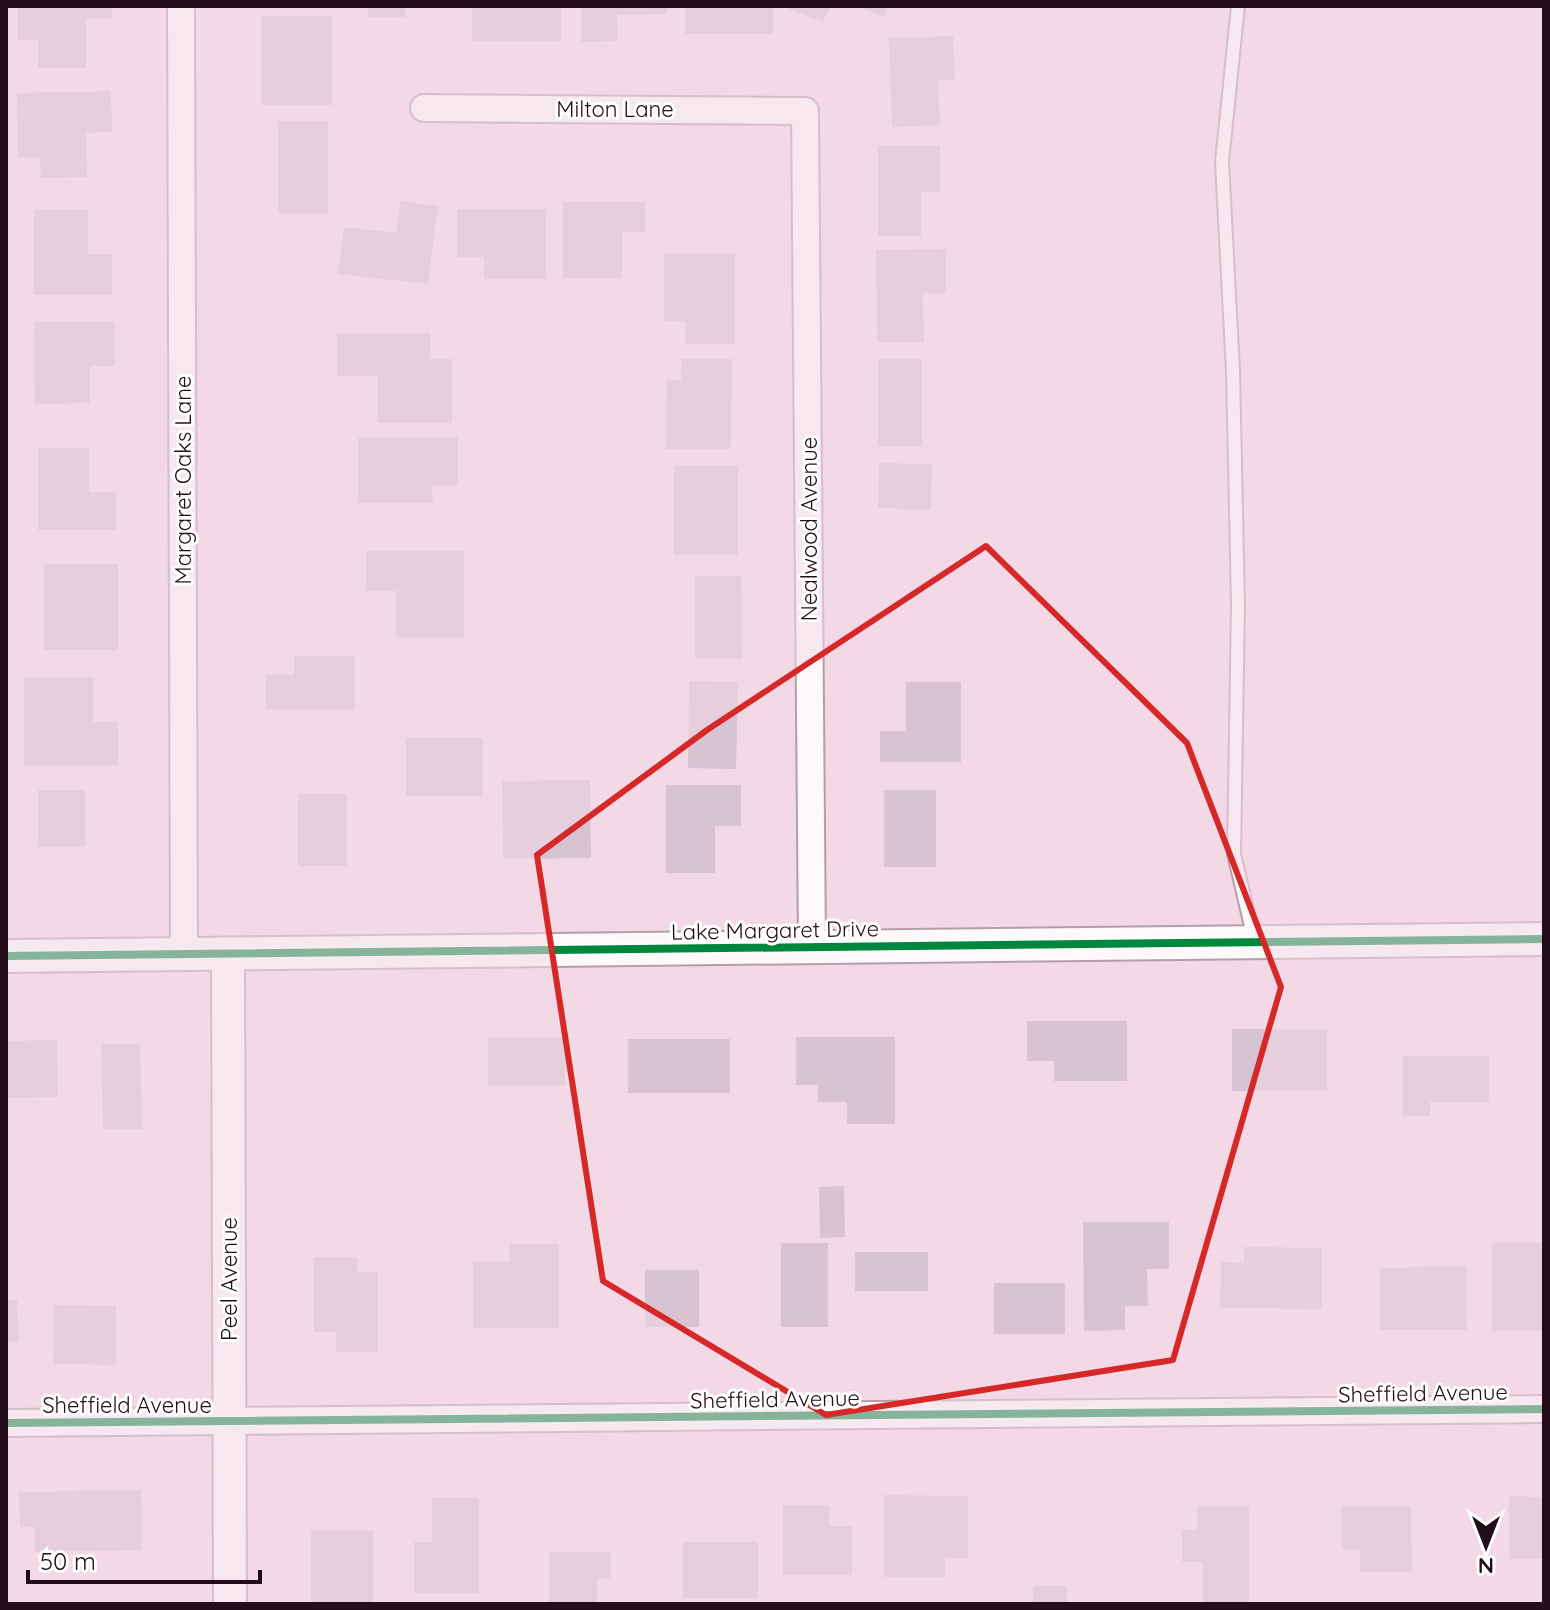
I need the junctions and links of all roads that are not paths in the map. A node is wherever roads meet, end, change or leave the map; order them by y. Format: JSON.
{"nodes":[{"id":1,"x":181,"y":6,"type":"edge"},
{"id":2,"x":1238,"y":6,"type":"edge"},
{"id":3,"x":424,"y":108,"type":"dead end"},
{"id":4,"x":805,"y":111,"type":"joint"},
{"id":5,"x":1544,"y":939,"type":"edge"},
{"id":6,"x":1255,"y":942,"type":"junction"},
{"id":7,"x":812,"y":947,"type":"junction"},
{"id":8,"x":184,"y":954,"type":"junction"},
{"id":9,"x":228,"y":954,"type":"junction"},
{"id":10,"x":6,"y":956,"type":"edge"},
{"id":11,"x":1544,"y":1409,"type":"edge"},
{"id":12,"x":229,"y":1422,"type":"junction"},
{"id":13,"x":6,"y":1423,"type":"edge"},
{"id":14,"x":230,"y":1604,"type":"edge"}],
"edges":[{"from":1,"to":8,"type":"street","name":"Margaret Oaks Lane"},
{"from":2,"to":6,"type":"lane"},
{"from":3,"to":4,"type":"street","name":"Milton Lane"},
{"from":4,"to":7,"type":"street","name":"Nealwood Avenue"},
{"from":5,"to":6,"type":"street","name":"Lake Margaret Drive"},
{"from":6,"to":7,"type":"street","name":"Lake Margaret Drive"},
{"from":7,"to":9,"type":"street","name":"Lake Margaret Drive"},
{"from":8,"to":9,"type":"street","name":"Lake Margaret Drive"},
{"from":8,"to":10,"type":"street","name":"Lake Margaret Drive"},
{"from":9,"to":12,"type":"street","name":"Peel Avenue"},
{"from":11,"to":12,"type":"street","name":"Sheffield Avenue"},
{"from":12,"to":13,"type":"street","name":"Sheffield Avenue"},
{"from":12,"to":14,"type":"street","name":"Peel Avenue"}]}
